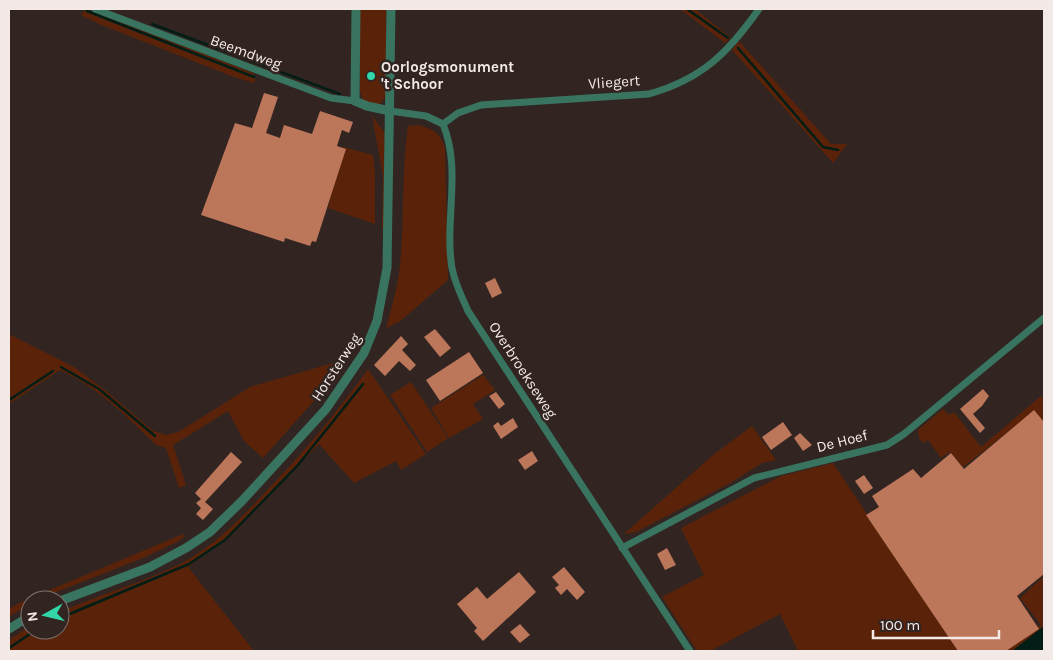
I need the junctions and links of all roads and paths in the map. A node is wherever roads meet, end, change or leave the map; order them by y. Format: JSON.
{"nodes":[{"id":1,"x":95,"y":9,"type":"edge"},
{"id":2,"x":356,"y":9,"type":"edge"},
{"id":3,"x":391,"y":9,"type":"edge"},
{"id":4,"x":759,"y":9,"type":"edge"},
{"id":5,"x":355,"y":101,"type":"junction"},
{"id":6,"x":390,"y":111,"type":"junction"},
{"id":7,"x":443,"y":124,"type":"junction"},
{"id":8,"x":1044,"y":318,"type":"edge"},
{"id":9,"x":622,"y":548,"type":"junction"},
{"id":10,"x":70,"y":597,"type":"edge"},
{"id":11,"x":20,"y":622,"type":"edge"},
{"id":12,"x":9,"y":629,"type":"edge"},
{"id":13,"x":690,"y":651,"type":"edge"}],
"edges":[{"from":1,"to":5,"type":"street","name":"Beemdweg"},
{"from":2,"to":5,"type":"street"},
{"from":3,"to":6,"type":"street","name":"Horsterweg"},
{"from":4,"to":7,"type":"street","name":"Vliegert"},
{"from":5,"to":6,"type":"street","name":"Beemdweg"},
{"from":6,"to":7,"type":"street"},
{"from":6,"to":10,"type":"street","name":"Horsterweg"},
{"from":7,"to":9,"type":"street","name":"Overbroekseweg"},
{"from":8,"to":9,"type":"street","name":"De Hoef"},
{"from":9,"to":13,"type":"street","name":"Overbroekseweg"},
{"from":11,"to":12,"type":"street"}]}
